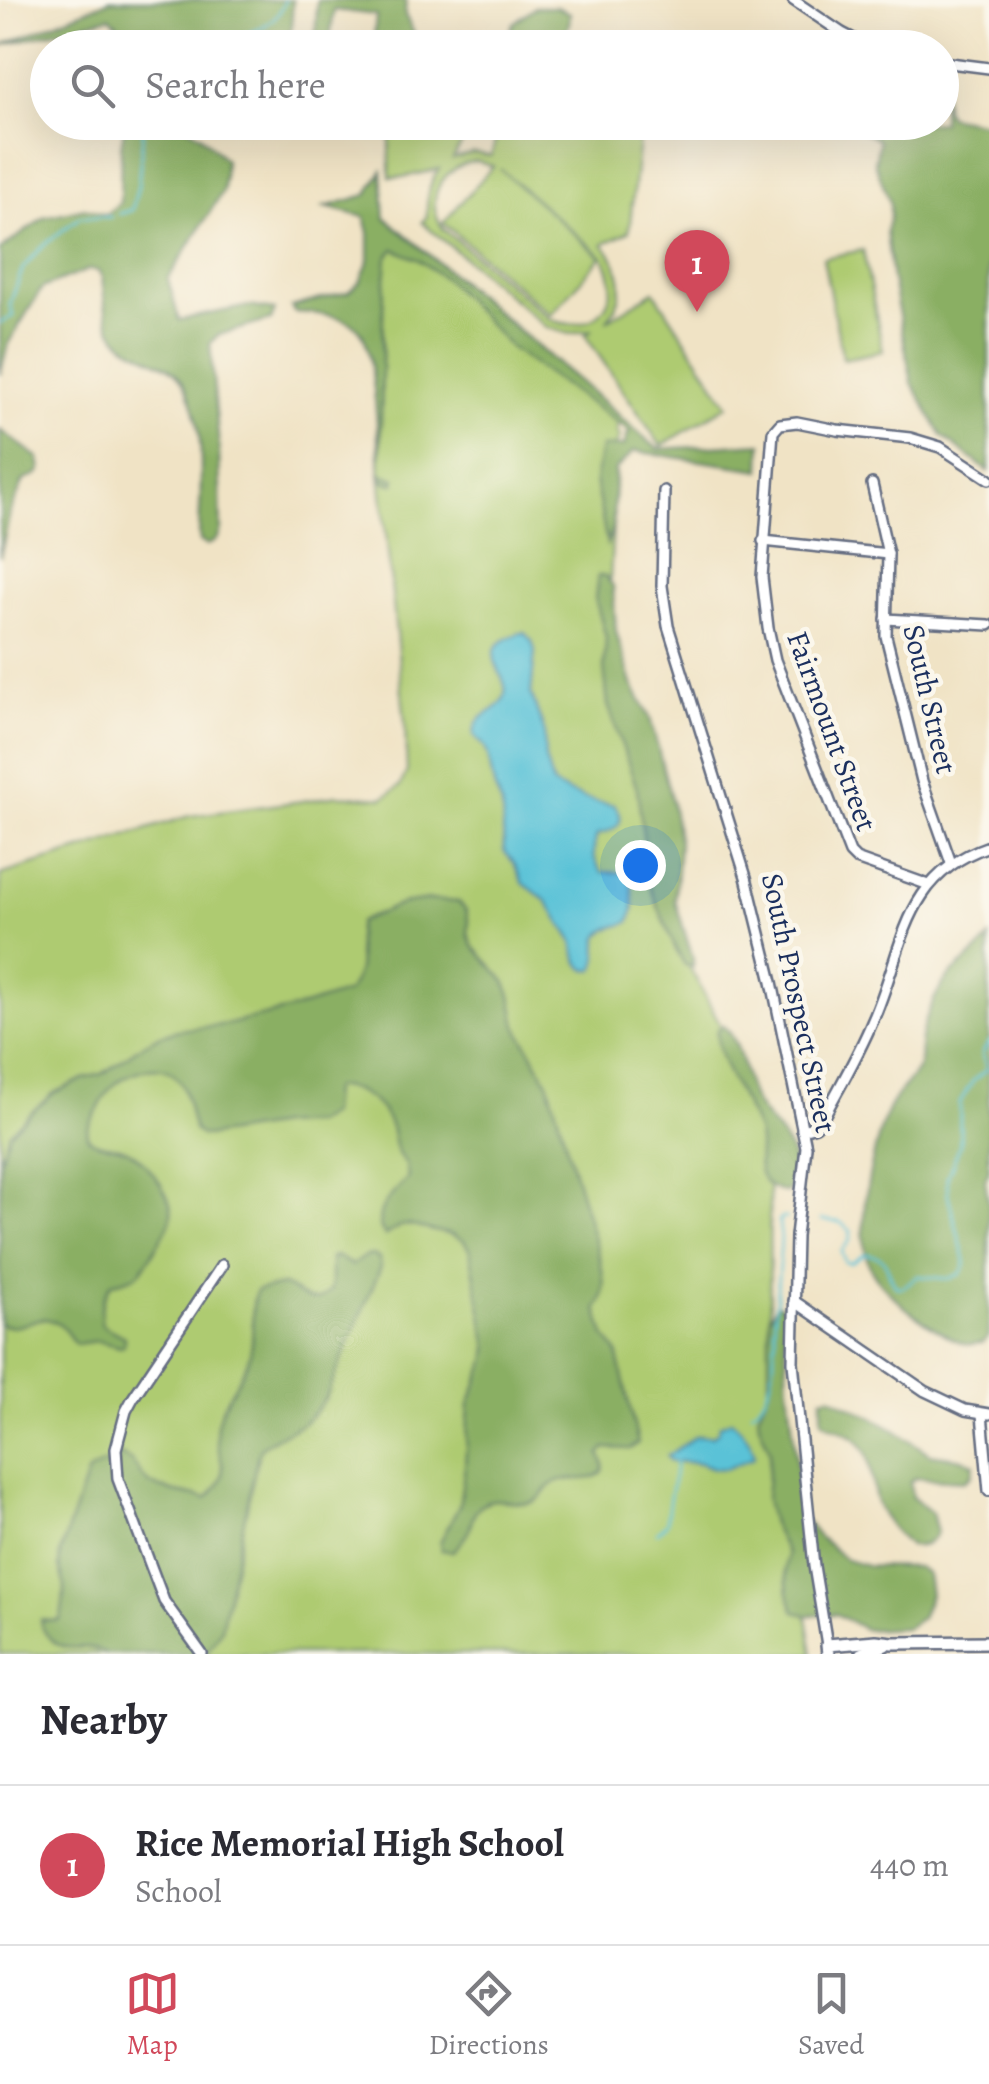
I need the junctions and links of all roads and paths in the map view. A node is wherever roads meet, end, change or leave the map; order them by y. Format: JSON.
{"nodes":[{"id":1,"x":794,"y":0,"type":"edge"},
{"id":2,"x":838,"y":30,"type":"edge"},
{"id":3,"x":959,"y":64,"type":"edge"},
{"id":4,"x":989,"y":68,"type":"edge"},
{"id":5,"x":989,"y":479,"type":"edge"},
{"id":6,"x":872,"y":484,"type":"dead end"},
{"id":7,"x":664,"y":491,"type":"dead end"},
{"id":8,"x":764,"y":540,"type":"junction"},
{"id":9,"x":888,"y":554,"type":"junction"},
{"id":10,"x":886,"y":619,"type":"junction"},
{"id":11,"x":989,"y":625,"type":"edge"},
{"id":12,"x":989,"y":846,"type":"edge"},
{"id":13,"x":951,"y":863,"type":"junction"},
{"id":14,"x":929,"y":885,"type":"junction"},
{"id":15,"x":802,"y":1130,"type":"junction"},
{"id":16,"x":222,"y":1265,"type":"dead end"},
{"id":17,"x":794,"y":1302,"type":"junction"},
{"id":18,"x":986,"y":1414,"type":"edge"},
{"id":19,"x":989,"y":1491,"type":"edge"},
{"id":20,"x":989,"y":1642,"type":"edge"},
{"id":21,"x":893,"y":1643,"type":"junction"},
{"id":22,"x":827,"y":1649,"type":"edge"},
{"id":23,"x":202,"y":1654,"type":"edge"},
{"id":24,"x":862,"y":1654,"type":"edge"}],
"edges":[{"from":1,"to":2,"type":"street"},
{"from":3,"to":4,"type":"street"},
{"from":5,"to":8,"type":"street","name":"Fairmount Street"},
{"from":6,"to":9,"type":"street","name":"South Street"},
{"from":7,"to":15,"type":"street","name":"South Prospect Street"},
{"from":8,"to":9,"type":"street"},
{"from":8,"to":14,"type":"street","name":"Fairmount Street"},
{"from":9,"to":10,"type":"street","name":"South Street"},
{"from":10,"to":11,"type":"street"},
{"from":10,"to":13,"type":"street","name":"South Street"},
{"from":12,"to":13,"type":"street"},
{"from":13,"to":14,"type":"street"},
{"from":14,"to":15,"type":"street"},
{"from":15,"to":17,"type":"street","name":"South Prospect Street"},
{"from":16,"to":23,"type":"street"},
{"from":17,"to":18,"type":"street"},
{"from":17,"to":22,"type":"street","name":"South Prospect Street"},
{"from":18,"to":19,"type":"street"},
{"from":20,"to":21,"type":"street"},
{"from":21,"to":22,"type":"street"},
{"from":21,"to":24,"type":"street"}]}
